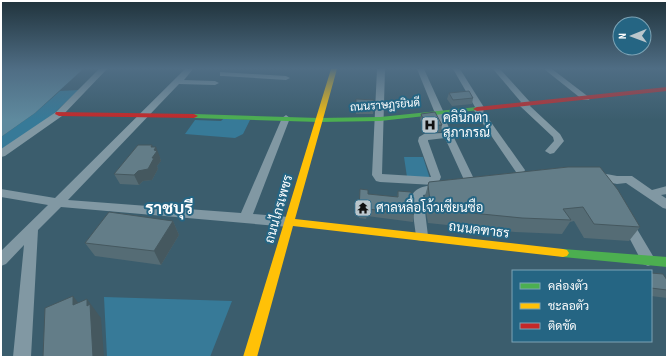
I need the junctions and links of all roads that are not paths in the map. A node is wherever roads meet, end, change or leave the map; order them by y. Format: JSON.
{"nodes":[{"id":1,"x":88,"y":86,"type":"edge"},
{"id":2,"x":173,"y":86,"type":"edge"},
{"id":3,"x":213,"y":86,"type":"edge"},
{"id":4,"x":329,"y":86,"type":"edge"},
{"id":5,"x":381,"y":86,"type":"edge"},
{"id":6,"x":427,"y":86,"type":"edge"},
{"id":7,"x":465,"y":86,"type":"edge"},
{"id":8,"x":509,"y":86,"type":"edge"},
{"id":9,"x":569,"y":86,"type":"edge"},
{"id":10,"x":209,"y":90,"type":"dead end"},
{"id":11,"x":665,"y":90,"type":"edge"},
{"id":12,"x":586,"y":98,"type":"junction"},
{"id":13,"x":525,"y":104,"type":"junction"},
{"id":14,"x":479,"y":109,"type":"junction"},
{"id":15,"x":439,"y":113,"type":"junction"},
{"id":16,"x":59,"y":114,"type":"junction"},
{"id":17,"x":146,"y":114,"type":"junction"},
{"id":18,"x":286,"y":118,"type":"junction"},
{"id":19,"x":380,"y":118,"type":"junction"},
{"id":20,"x":319,"y":120,"type":"junction"},
{"id":21,"x":448,"y":135,"type":"junction"},
{"id":22,"x":550,"y":151,"type":"dead end"},
{"id":23,"x":1,"y":154,"type":"edge"},
{"id":24,"x":520,"y":170,"type":"dead end"},
{"id":25,"x":529,"y":178,"type":"edge"},
{"id":26,"x":469,"y":180,"type":"edge"},
{"id":27,"x":513,"y":180,"type":"edge"},
{"id":28,"x":481,"y":184,"type":"edge"},
{"id":29,"x":607,"y":190,"type":"edge"},
{"id":30,"x":667,"y":190,"type":"edge"},
{"id":31,"x":1,"y":193,"type":"edge"},
{"id":32,"x":651,"y":194,"type":"junction"},
{"id":33,"x":58,"y":203,"type":"junction"},
{"id":34,"x":667,"y":205,"type":"edge"},
{"id":35,"x":621,"y":211,"type":"edge"},
{"id":36,"x":245,"y":218,"type":"junction"},
{"id":37,"x":289,"y":222,"type":"junction"},
{"id":38,"x":32,"y":229,"type":"junction"},
{"id":39,"x":422,"y":236,"type":"junction"},
{"id":40,"x":1,"y":260,"type":"edge"},
{"id":41,"x":648,"y":260,"type":"junction"},
{"id":42,"x":667,"y":262,"type":"edge"},
{"id":43,"x":22,"y":357,"type":"edge"},
{"id":44,"x":250,"y":357,"type":"edge"}],
"edges":[{"from":1,"to":16,"type":"street"},
{"from":2,"to":17,"type":"street"},
{"from":3,"to":10,"type":"street"},
{"from":4,"to":20,"type":"street","name":"ถนนไกรเพชร"},
{"from":5,"to":19,"type":"street"},
{"from":6,"to":15,"type":"street"},
{"from":7,"to":14,"type":"street"},
{"from":8,"to":13,"type":"street"},
{"from":9,"to":12,"type":"street"},
{"from":11,"to":12,"type":"street","name":"ถนนราษฎรยินดี"},
{"from":12,"to":13,"type":"street","name":"ถนนราษฎรยินดี"},
{"from":13,"to":14,"type":"street","name":"ถนนราษฎรยินดี"},
{"from":13,"to":22,"type":"street"},
{"from":14,"to":15,"type":"street","name":"ถนนราษฎรยินดี"},
{"from":14,"to":24,"type":"street"},
{"from":15,"to":19,"type":"street","name":"ถนนราษฎรยินดี"},
{"from":15,"to":21,"type":"street"},
{"from":16,"to":17,"type":"street","name":"ถนนราษฎรยินดี"},
{"from":16,"to":23,"type":"street"},
{"from":17,"to":18,"type":"street","name":"ถนนราษฎรยินดี"},
{"from":17,"to":33,"type":"street"},
{"from":18,"to":20,"type":"street","name":"ถนนราษฎรยินดี"},
{"from":18,"to":36,"type":"street"},
{"from":19,"to":20,"type":"street","name":"ถนนราษฎรยินดี"},
{"from":19,"to":21,"type":"street"},
{"from":20,"to":37,"type":"street","name":"ถนนไกรเพชร"},
{"from":21,"to":26,"type":"street"},
{"from":25,"to":27,"type":"street"},
{"from":28,"to":39,"type":"street"},
{"from":29,"to":32,"type":"street"},
{"from":30,"to":32,"type":"street"},
{"from":31,"to":33,"type":"street"},
{"from":32,"to":34,"type":"street"},
{"from":33,"to":36,"type":"street"},
{"from":33,"to":38,"type":"street"},
{"from":35,"to":41,"type":"street"},
{"from":36,"to":37,"type":"street"},
{"from":37,"to":39,"type":"street","name":"ถนนคฑาธร"},
{"from":37,"to":44,"type":"street","name":"ถนนไกรเพชร"},
{"from":38,"to":40,"type":"street"},
{"from":38,"to":43,"type":"street"},
{"from":39,"to":41,"type":"street","name":"ถนนคฑาธร"},
{"from":41,"to":42,"type":"street","name":"ถนนคฑาธร"}]}
